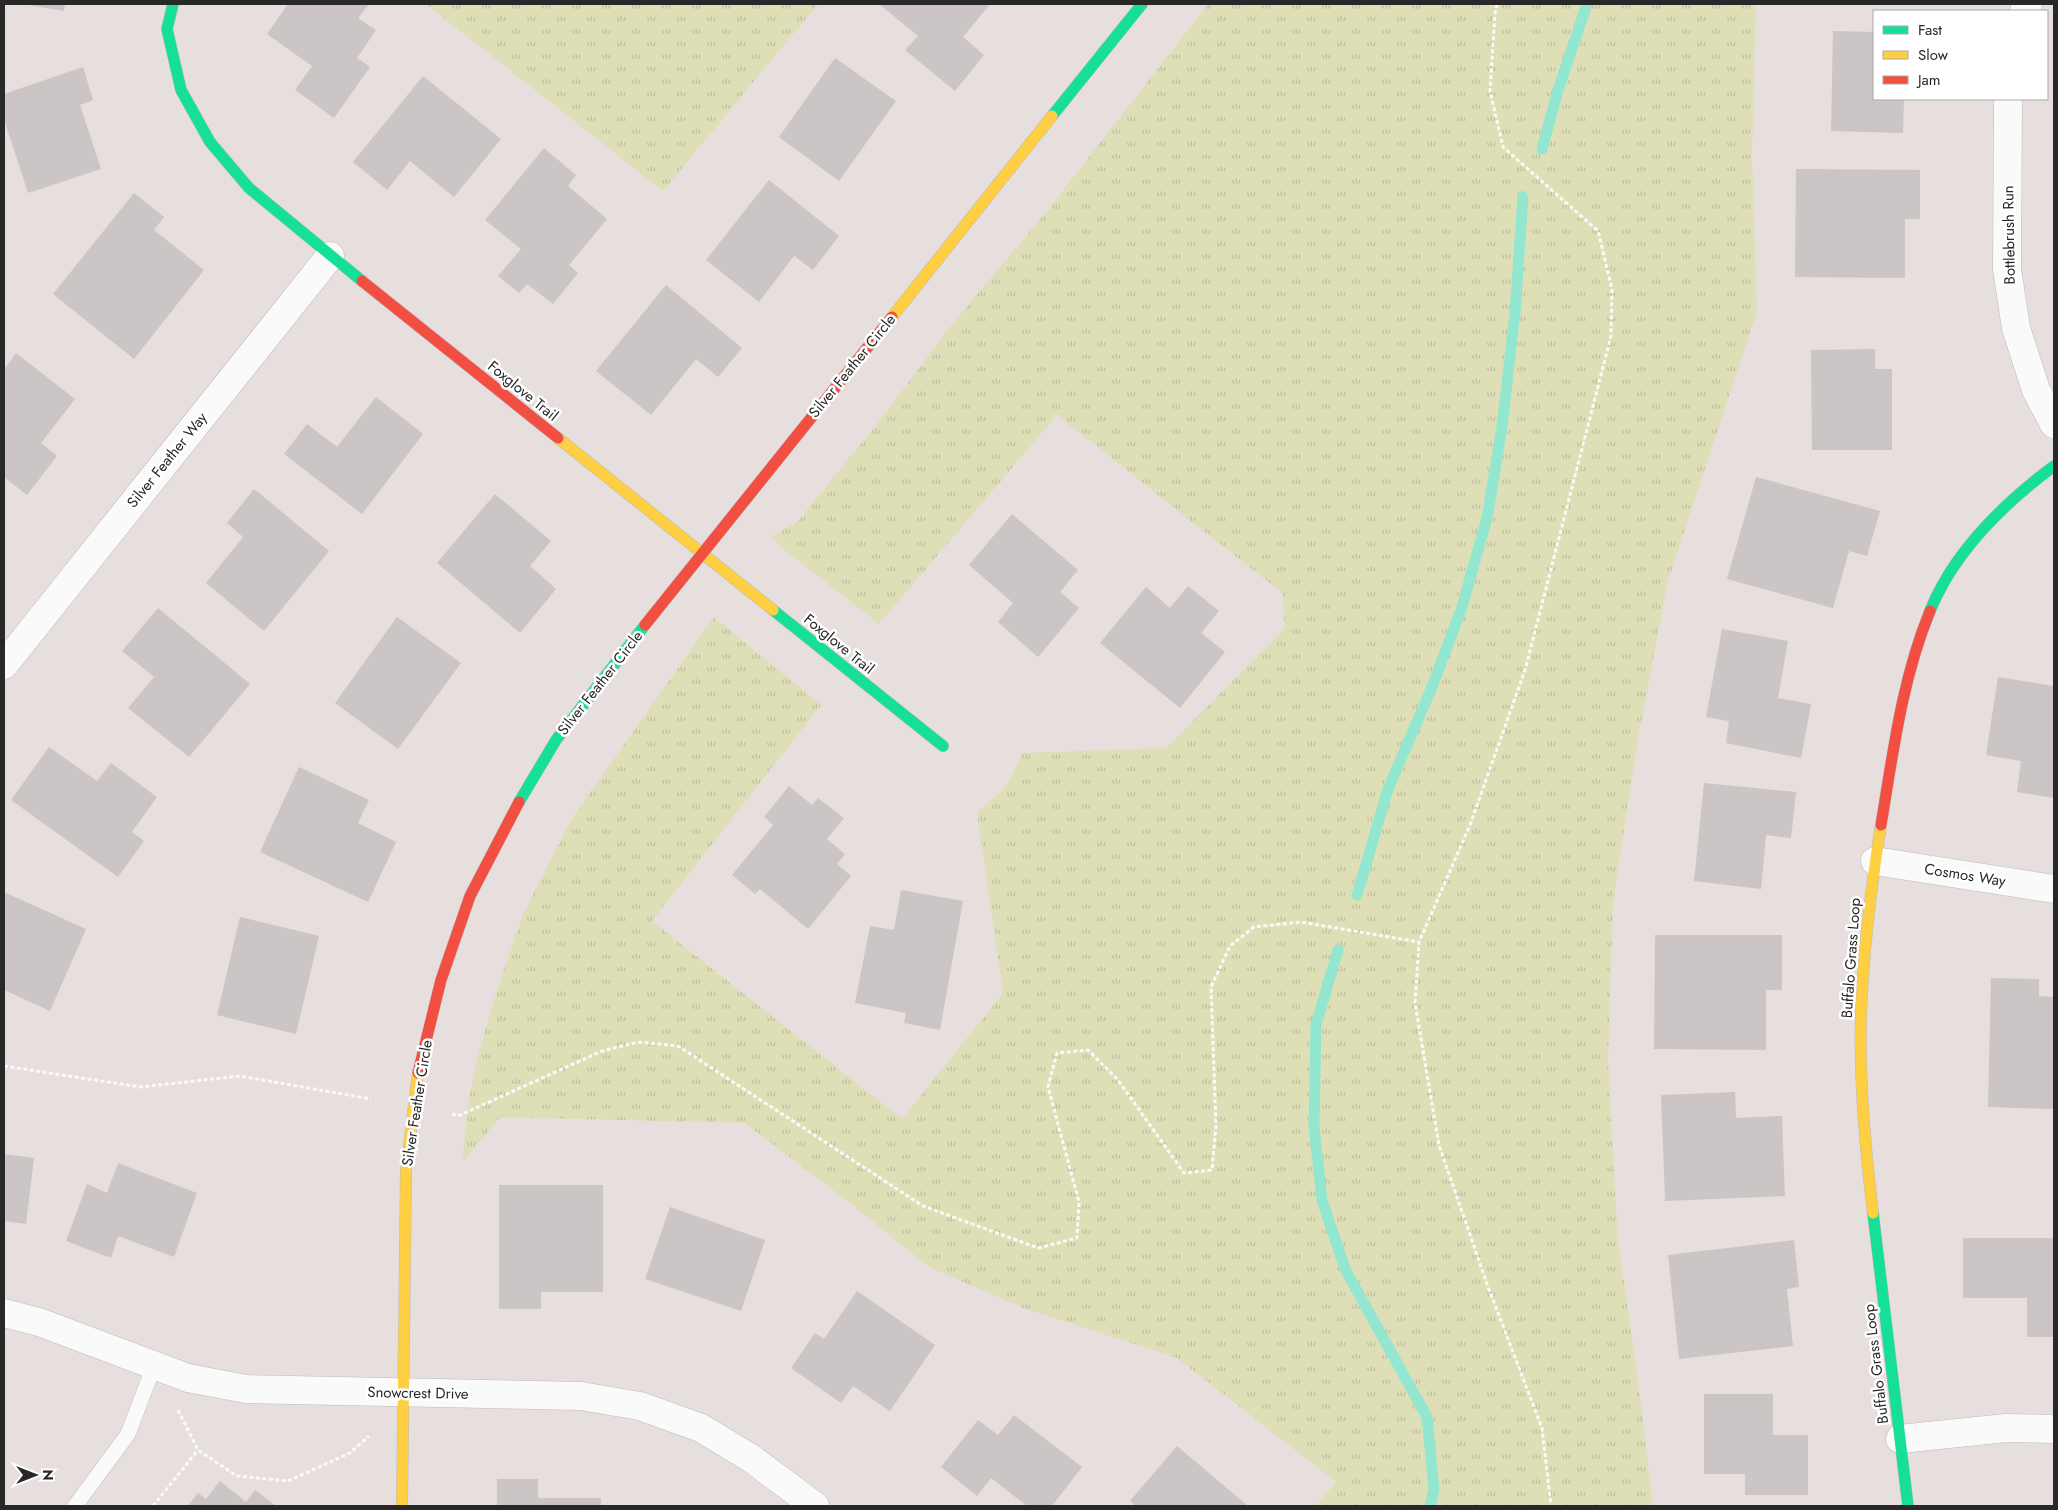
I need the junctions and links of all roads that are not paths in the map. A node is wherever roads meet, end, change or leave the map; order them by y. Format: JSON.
{"nodes":[{"id":1,"x":173,"y":4,"type":"edge"},
{"id":2,"x":1142,"y":4,"type":"edge"},
{"id":3,"x":2008,"y":100,"type":"edge"},
{"id":4,"x":330,"y":256,"type":"junction"},
{"id":5,"x":2054,"y":424,"type":"edge"},
{"id":6,"x":2054,"y":466,"type":"edge"},
{"id":7,"x":703,"y":554,"type":"junction"},
{"id":8,"x":4,"y":665,"type":"edge"},
{"id":9,"x":943,"y":746,"type":"dead end"},
{"id":10,"x":1875,"y":861,"type":"junction"},
{"id":11,"x":2054,"y":889,"type":"edge"},
{"id":12,"x":4,"y":1313,"type":"edge"},
{"id":13,"x":154,"y":1366,"type":"junction"},
{"id":14,"x":403,"y":1393,"type":"junction"},
{"id":15,"x":2054,"y":1429,"type":"edge"},
{"id":16,"x":1900,"y":1439,"type":"junction"},
{"id":17,"x":75,"y":1506,"type":"edge"},
{"id":18,"x":402,"y":1506,"type":"edge"},
{"id":19,"x":815,"y":1506,"type":"edge"},
{"id":20,"x":1908,"y":1506,"type":"edge"}],
"edges":[{"from":1,"to":4,"type":"street","name":"Foxglove Trail"},
{"from":2,"to":7,"type":"street","name":"Silver Feather Circle"},
{"from":3,"to":5,"type":"street","name":"Bottlebrush Run"},
{"from":4,"to":7,"type":"street","name":"Foxglove Trail"},
{"from":4,"to":8,"type":"street","name":"Silver Feather Way"},
{"from":6,"to":10,"type":"street","name":"Buffalo Grass Loop"},
{"from":7,"to":9,"type":"street","name":"Foxglove Trail"},
{"from":7,"to":14,"type":"street","name":"Silver Feather Circle"},
{"from":10,"to":11,"type":"street","name":"Cosmos Way"},
{"from":10,"to":16,"type":"street","name":"Buffalo Grass Loop"},
{"from":12,"to":13,"type":"street","name":"Snowcrest Drive"},
{"from":13,"to":14,"type":"street","name":"Snowcrest Drive"},
{"from":13,"to":17,"type":"lane"},
{"from":14,"to":18,"type":"street","name":"Silver Feather Circle"},
{"from":14,"to":19,"type":"street","name":"Snowcrest Drive"},
{"from":15,"to":16,"type":"street"},
{"from":16,"to":20,"type":"street","name":"Buffalo Grass Loop"}]}
